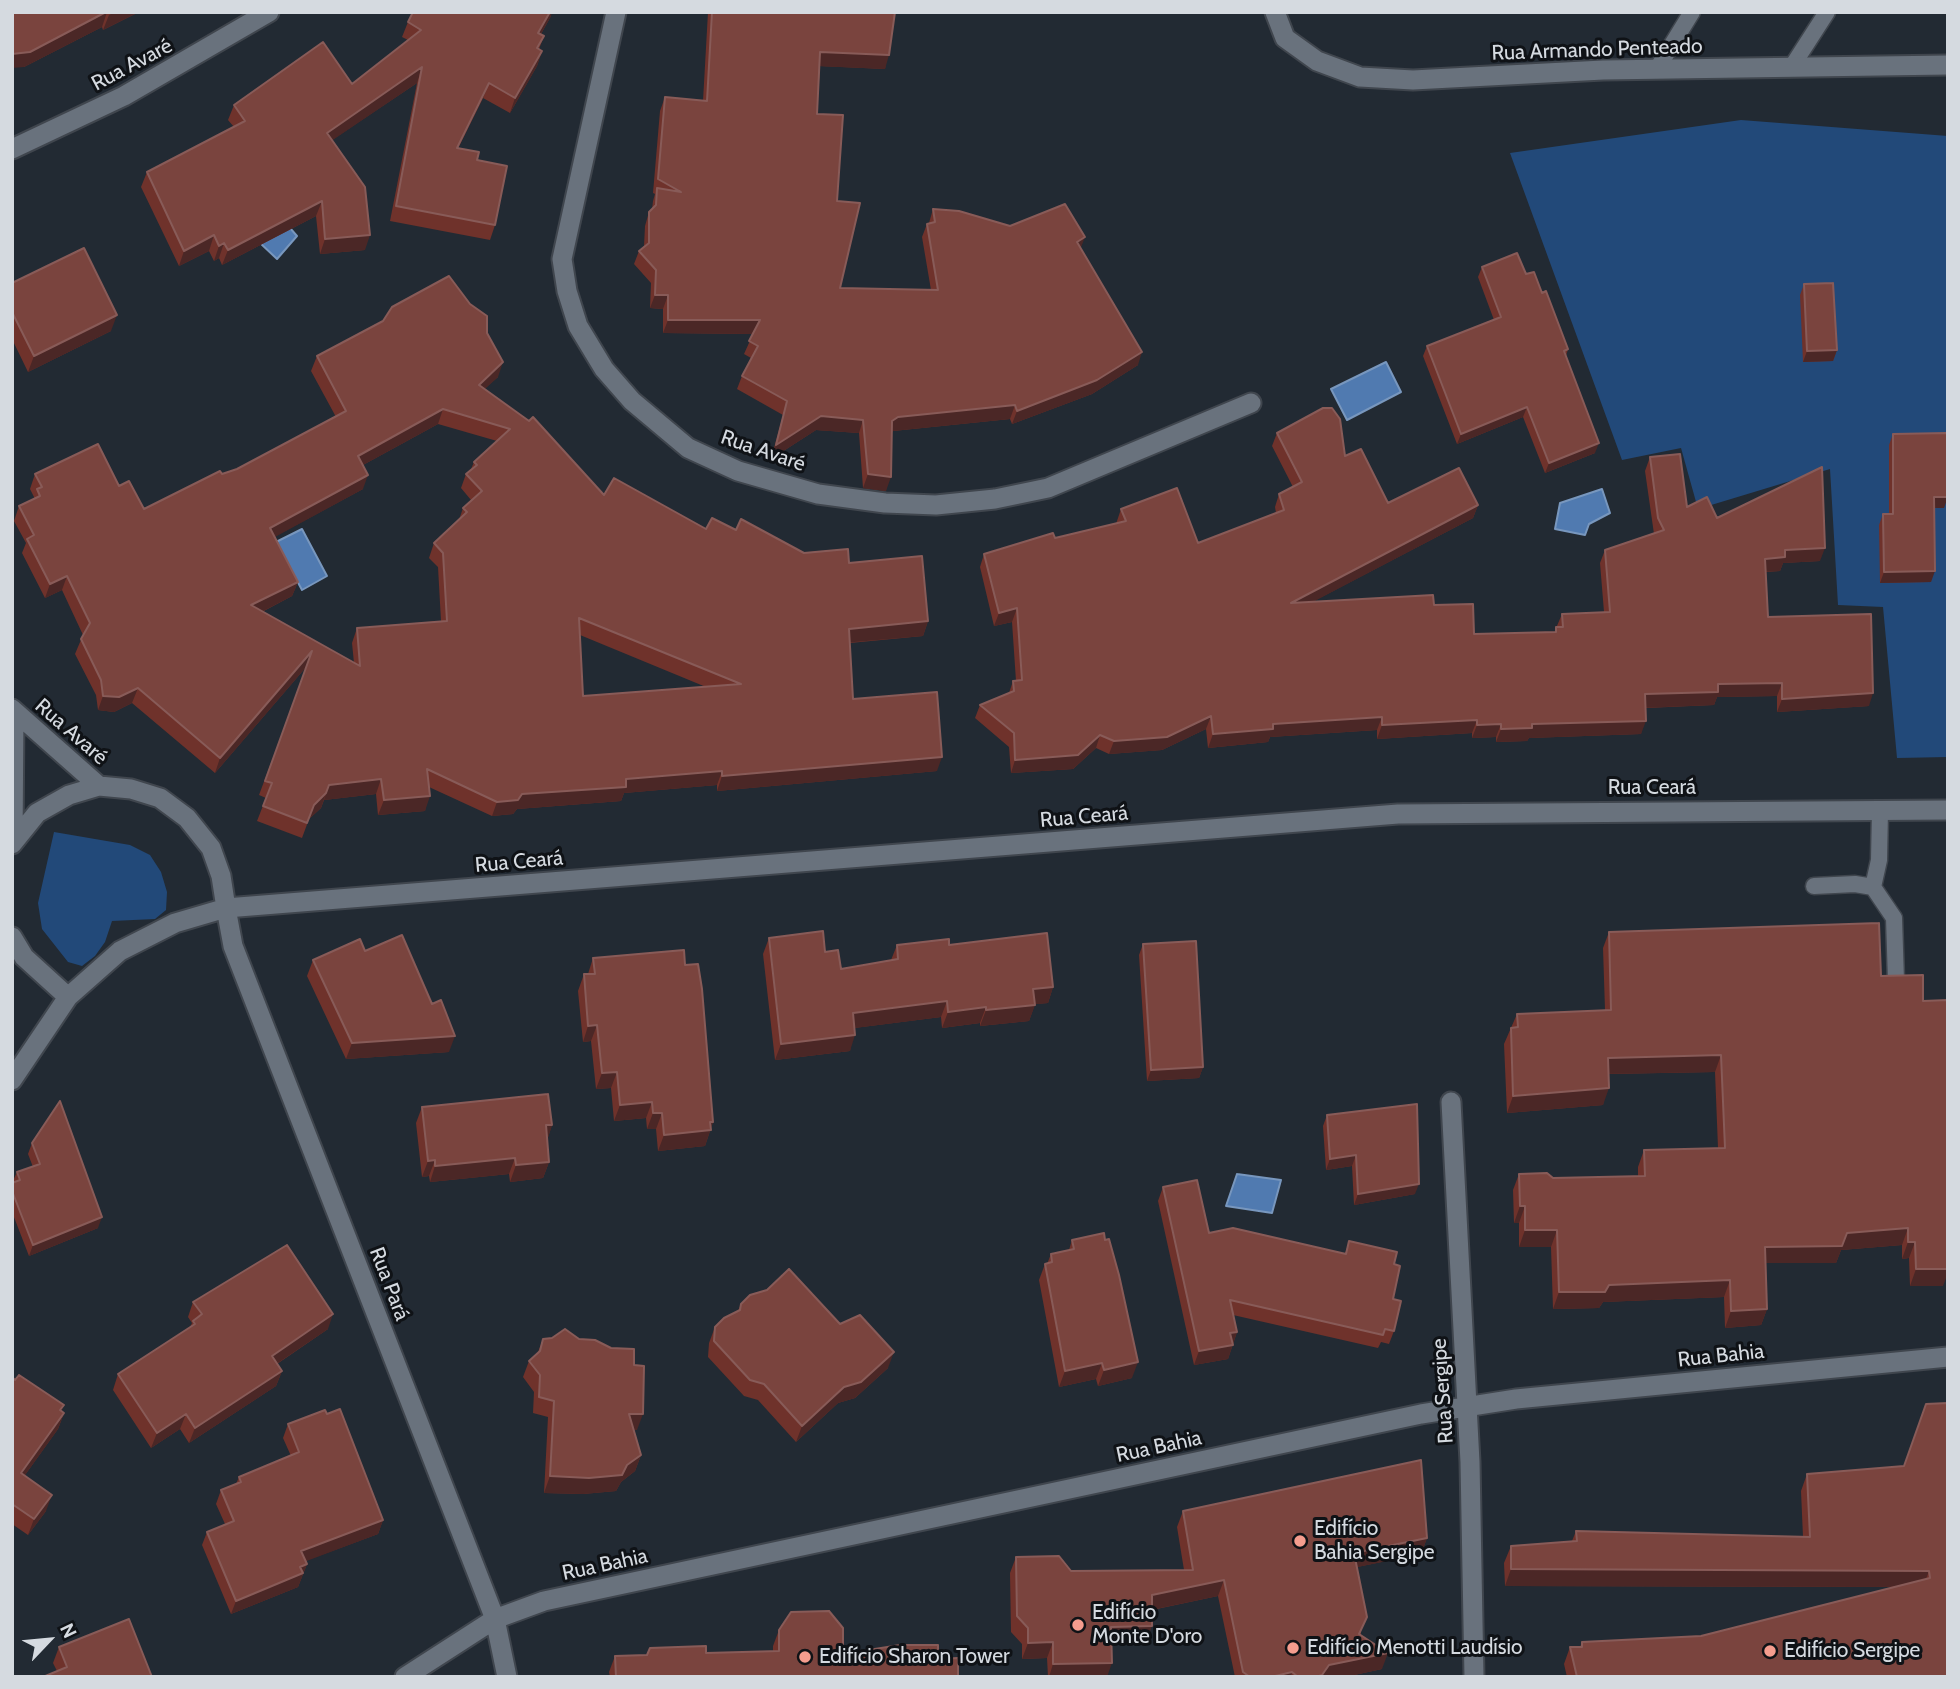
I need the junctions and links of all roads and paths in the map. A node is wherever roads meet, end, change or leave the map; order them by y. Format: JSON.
{"nodes":[{"id":1,"x":269,"y":12,"type":"edge"},
{"id":2,"x":616,"y":12,"type":"edge"},
{"id":3,"x":1275,"y":12,"type":"edge"},
{"id":4,"x":1291,"y":12,"type":"edge"},
{"id":5,"x":1692,"y":12,"type":"edge"},
{"id":6,"x":1827,"y":12,"type":"edge"},
{"id":7,"x":1285,"y":38,"type":"junction"},
{"id":8,"x":1948,"y":65,"type":"edge"},
{"id":9,"x":1791,"y":68,"type":"junction"},
{"id":10,"x":1657,"y":69,"type":"junction"},
{"id":11,"x":12,"y":149,"type":"edge"},
{"id":12,"x":1251,"y":403,"type":"dead end"},
{"id":13,"x":13,"y":710,"type":"edge"},
{"id":14,"x":99,"y":786,"type":"junction"},
{"id":15,"x":1948,"y":810,"type":"edge"},
{"id":16,"x":1880,"y":811,"type":"junction"},
{"id":17,"x":13,"y":843,"type":"edge"},
{"id":18,"x":1814,"y":886,"type":"dead end"},
{"id":19,"x":1873,"y":887,"type":"junction"},
{"id":20,"x":226,"y":908,"type":"junction"},
{"id":21,"x":12,"y":937,"type":"edge"},
{"id":22,"x":1896,"y":981,"type":"edge"},
{"id":23,"x":68,"y":997,"type":"junction"},
{"id":24,"x":12,"y":1080,"type":"edge"},
{"id":25,"x":1451,"y":1102,"type":"dead end"},
{"id":26,"x":1948,"y":1357,"type":"edge"},
{"id":27,"x":1467,"y":1405,"type":"junction"},
{"id":28,"x":495,"y":1619,"type":"junction"},
{"id":29,"x":405,"y":1677,"type":"edge"},
{"id":30,"x":507,"y":1677,"type":"edge"},
{"id":31,"x":1474,"y":1677,"type":"edge"}],
"edges":[{"from":1,"to":11,"type":"street","name":"Rua Avaré"},
{"from":2,"to":12,"type":"street","name":"Rua Avaré"},
{"from":3,"to":7,"type":"street"},
{"from":4,"to":7,"type":"street"},
{"from":5,"to":10,"type":"lane"},
{"from":6,"to":9,"type":"lane"},
{"from":7,"to":10,"type":"street","name":"Rua Armando Penteado"},
{"from":8,"to":9,"type":"street","name":"Rua Armando Penteado"},
{"from":9,"to":10,"type":"street","name":"Rua Armando Penteado"},
{"from":13,"to":14,"type":"street","name":"Rua Avaré"},
{"from":13,"to":17,"type":"street","name":"Rua Avaré"},
{"from":14,"to":17,"type":"street"},
{"from":14,"to":20,"type":"street","name":"Rua Pará"},
{"from":15,"to":16,"type":"street","name":"Rua Ceará"},
{"from":16,"to":19,"type":"lane"},
{"from":16,"to":20,"type":"street","name":"Rua Ceará"},
{"from":18,"to":19,"type":"lane"},
{"from":19,"to":22,"type":"lane"},
{"from":20,"to":23,"type":"street","name":"Rua Ceará"},
{"from":20,"to":28,"type":"street","name":"Rua Pará"},
{"from":21,"to":23,"type":"street"},
{"from":23,"to":24,"type":"street"},
{"from":25,"to":27,"type":"street","name":"Rua Sergipe"},
{"from":26,"to":27,"type":"street","name":"Rua Bahia"},
{"from":27,"to":28,"type":"street","name":"Rua Bahia"},
{"from":27,"to":31,"type":"street","name":"Rua Sergipe"},
{"from":28,"to":29,"type":"street","name":"Rua Bahia"},
{"from":28,"to":30,"type":"street","name":"Rua Pará"}]}
